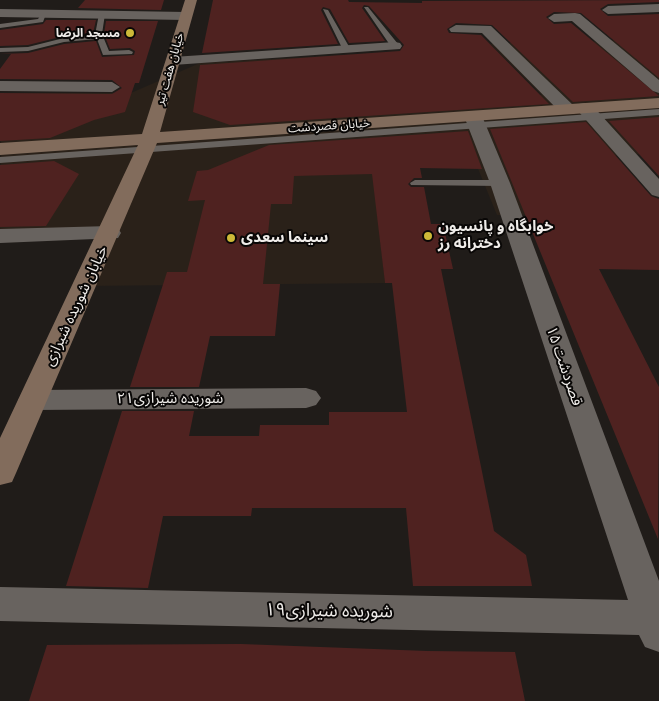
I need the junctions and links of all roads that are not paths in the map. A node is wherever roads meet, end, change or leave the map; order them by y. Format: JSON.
{"nodes":[{"id":1,"x":190,"y":0,"type":"edge"},
{"id":2,"x":366,"y":8,"type":"dead end"},
{"id":3,"x":659,"y":8,"type":"edge"},
{"id":4,"x":325,"y":10,"type":"dead end"},
{"id":5,"x":608,"y":10,"type":"dead end"},
{"id":6,"x":0,"y":13,"type":"edge"},
{"id":7,"x":43,"y":14,"type":"junction"},
{"id":8,"x":102,"y":14,"type":"junction"},
{"id":9,"x":186,"y":16,"type":"junction"},
{"id":10,"x":554,"y":18,"type":"dead end"},
{"id":11,"x":0,"y":26,"type":"edge"},
{"id":12,"x":456,"y":29,"type":"dead end"},
{"id":13,"x":98,"y":37,"type":"junction"},
{"id":14,"x":394,"y":46,"type":"joint"},
{"id":15,"x":0,"y":50,"type":"edge"},
{"id":16,"x":347,"y":50,"type":"junction"},
{"id":17,"x":129,"y":52,"type":"dead end"},
{"id":18,"x":172,"y":61,"type":"junction"},
{"id":19,"x":0,"y":86,"type":"edge"},
{"id":20,"x":112,"y":87,"type":"dead end"},
{"id":21,"x":659,"y":88,"type":"edge"},
{"id":22,"x":659,"y":103,"type":"edge"},
{"id":23,"x":581,"y":112,"type":"junction"},
{"id":24,"x":659,"y":112,"type":"edge"},
{"id":25,"x":476,"y":120,"type":"junction"},
{"id":26,"x":148,"y":144,"type":"junction"},
{"id":27,"x":0,"y":149,"type":"edge"},
{"id":28,"x":0,"y":160,"type":"edge"},
{"id":29,"x":415,"y":183,"type":"dead end"},
{"id":30,"x":500,"y":183,"type":"junction"},
{"id":31,"x":659,"y":191,"type":"edge"},
{"id":32,"x":110,"y":233,"type":"junction"},
{"id":33,"x":0,"y":236,"type":"edge"},
{"id":34,"x":306,"y":398,"type":"dead end"},
{"id":35,"x":33,"y":400,"type":"junction"},
{"id":36,"x":0,"y":473,"type":"edge"},
{"id":37,"x":0,"y":604,"type":"edge"},
{"id":38,"x":657,"y":624,"type":"edge"}],
"edges":[{"from":1,"to":9,"type":"main road","name":"خیابان هفت تیر"},
{"from":2,"to":14,"type":"lane"},
{"from":3,"to":5,"type":"street"},
{"from":4,"to":16,"type":"lane"},
{"from":6,"to":7,"type":"street"},
{"from":7,"to":8,"type":"street"},
{"from":7,"to":11,"type":"lane"},
{"from":8,"to":9,"type":"street"},
{"from":8,"to":13,"type":"lane"},
{"from":9,"to":18,"type":"main road","name":"خیابان هفت تیر"},
{"from":10,"to":21,"type":"street"},
{"from":12,"to":23,"type":"street"},
{"from":13,"to":15,"type":"lane"},
{"from":13,"to":17,"type":"lane"},
{"from":14,"to":16,"type":"street"},
{"from":16,"to":18,"type":"street"},
{"from":18,"to":26,"type":"main road","name":"خیابان هفت تیر"},
{"from":19,"to":20,"type":"street"},
{"from":22,"to":23,"type":"main road","name":"خیابان قصردشت"},
{"from":23,"to":24,"type":"lane"},
{"from":23,"to":25,"type":"main road","name":"خیابان قصردشت"},
{"from":23,"to":25,"type":"lane"},
{"from":23,"to":31,"type":"street"},
{"from":25,"to":26,"type":"main road","name":"خیابان قصردشت"},
{"from":25,"to":30,"type":"street","name":"قصردشت ۱۵"},
{"from":26,"to":27,"type":"main road","name":"خیابان قصردشت"},
{"from":26,"to":28,"type":"lane"},
{"from":26,"to":32,"type":"main road","name":"خیابان شوریده شیرازی"},
{"from":29,"to":30,"type":"lane"},
{"from":30,"to":38,"type":"street","name":"قصردشت ۱۵"},
{"from":32,"to":33,"type":"street"},
{"from":32,"to":35,"type":"main road","name":"خیابان شوریده شیرازی"},
{"from":34,"to":35,"type":"street","name":"شوریده شیرازی۲۱"},
{"from":35,"to":36,"type":"main road","name":"خیابان شوریده شیرازی"},
{"from":37,"to":38,"type":"street","name":"شوریده شیرازی۱۹"}]}
